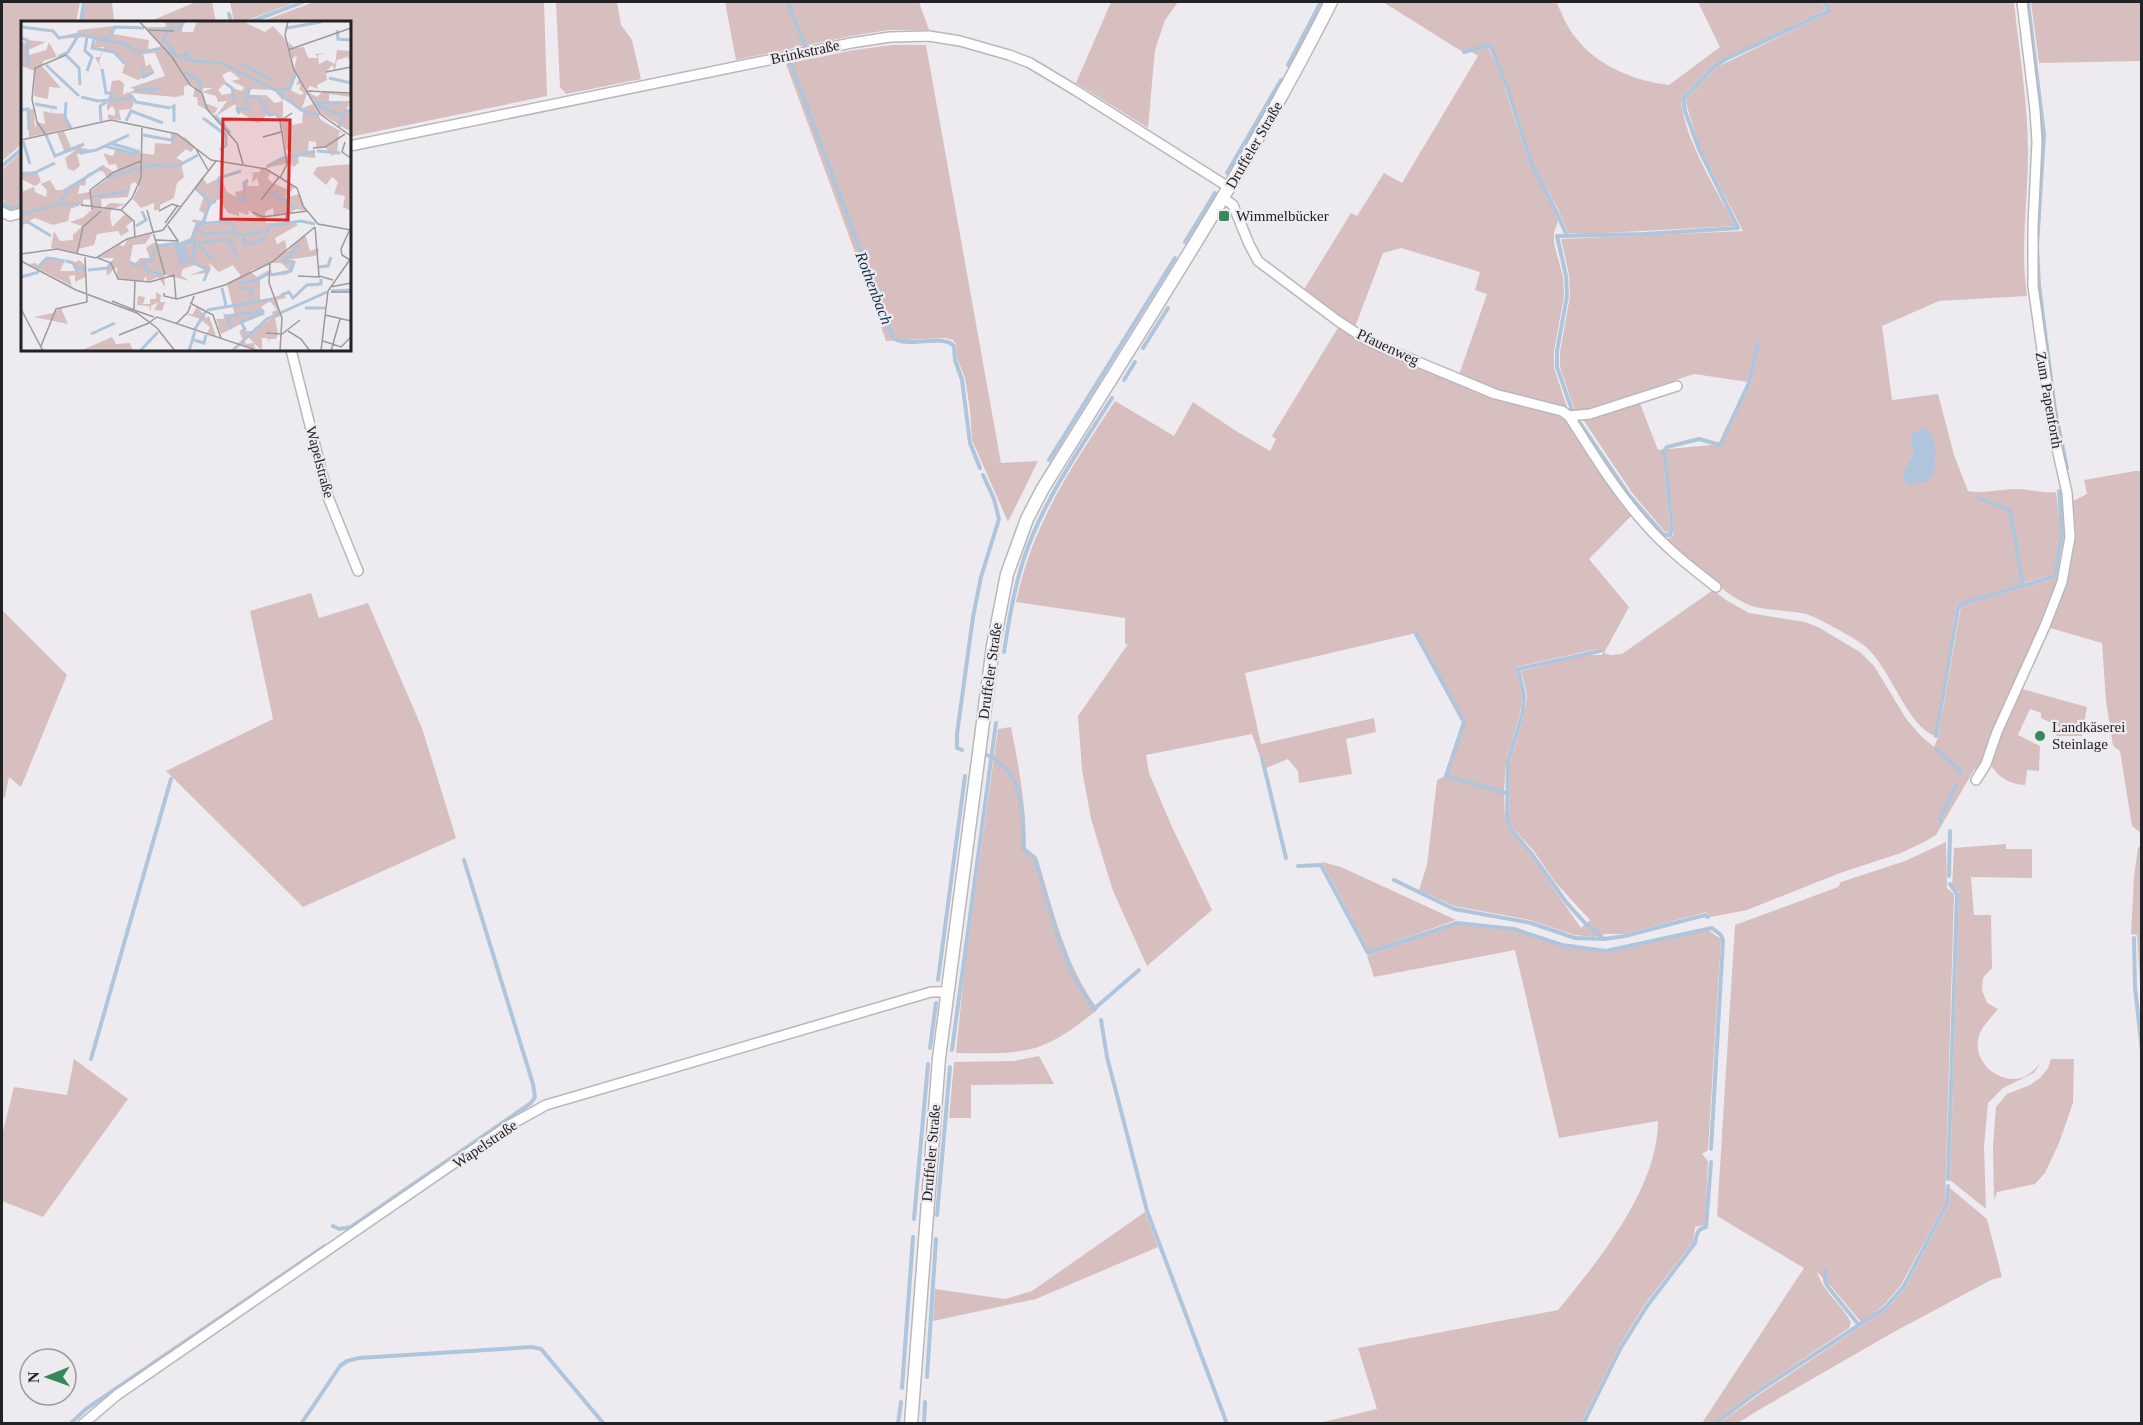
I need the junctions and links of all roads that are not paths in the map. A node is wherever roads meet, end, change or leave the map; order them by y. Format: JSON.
{"nodes":[{"id":1,"x":1331,"y":2,"type":"edge"},
{"id":2,"x":2022,"y":2,"type":"edge"},
{"id":3,"x":351,"y":146,"type":"edge"},
{"id":4,"x":1227,"y":193,"type":"junction"},
{"id":5,"x":2,"y":212,"type":"edge"},
{"id":6,"x":21,"y":213,"type":"edge"},
{"id":7,"x":291,"y":351,"type":"edge"},
{"id":8,"x":1677,"y":386,"type":"dead end"},
{"id":9,"x":1569,"y":416,"type":"junction"},
{"id":10,"x":358,"y":571,"type":"dead end"},
{"id":11,"x":1716,"y":587,"type":"dead end"},
{"id":12,"x":1976,"y":780,"type":"dead end"},
{"id":13,"x":947,"y":992,"type":"junction"},
{"id":14,"x":83,"y":1424,"type":"edge"},
{"id":15,"x":911,"y":1424,"type":"edge"}],
"edges":[{"from":1,"to":4,"type":"street","name":"Druffeler Straße"},
{"from":2,"to":12,"type":"street","name":"Zum Papenforth"},
{"from":3,"to":4,"type":"street","name":"Brinkstraße"},
{"from":4,"to":9,"type":"street","name":"Pfauenweg"},
{"from":4,"to":13,"type":"street","name":"Druffeler Straße"},
{"from":5,"to":6,"type":"street"},
{"from":7,"to":10,"type":"street","name":"Wapelstraße"},
{"from":8,"to":9,"type":"street","name":"Pfauenweg"},
{"from":9,"to":11,"type":"street"},
{"from":13,"to":14,"type":"street","name":"Wapelstraße"},
{"from":13,"to":15,"type":"street","name":"Druffeler Straße"}]}
